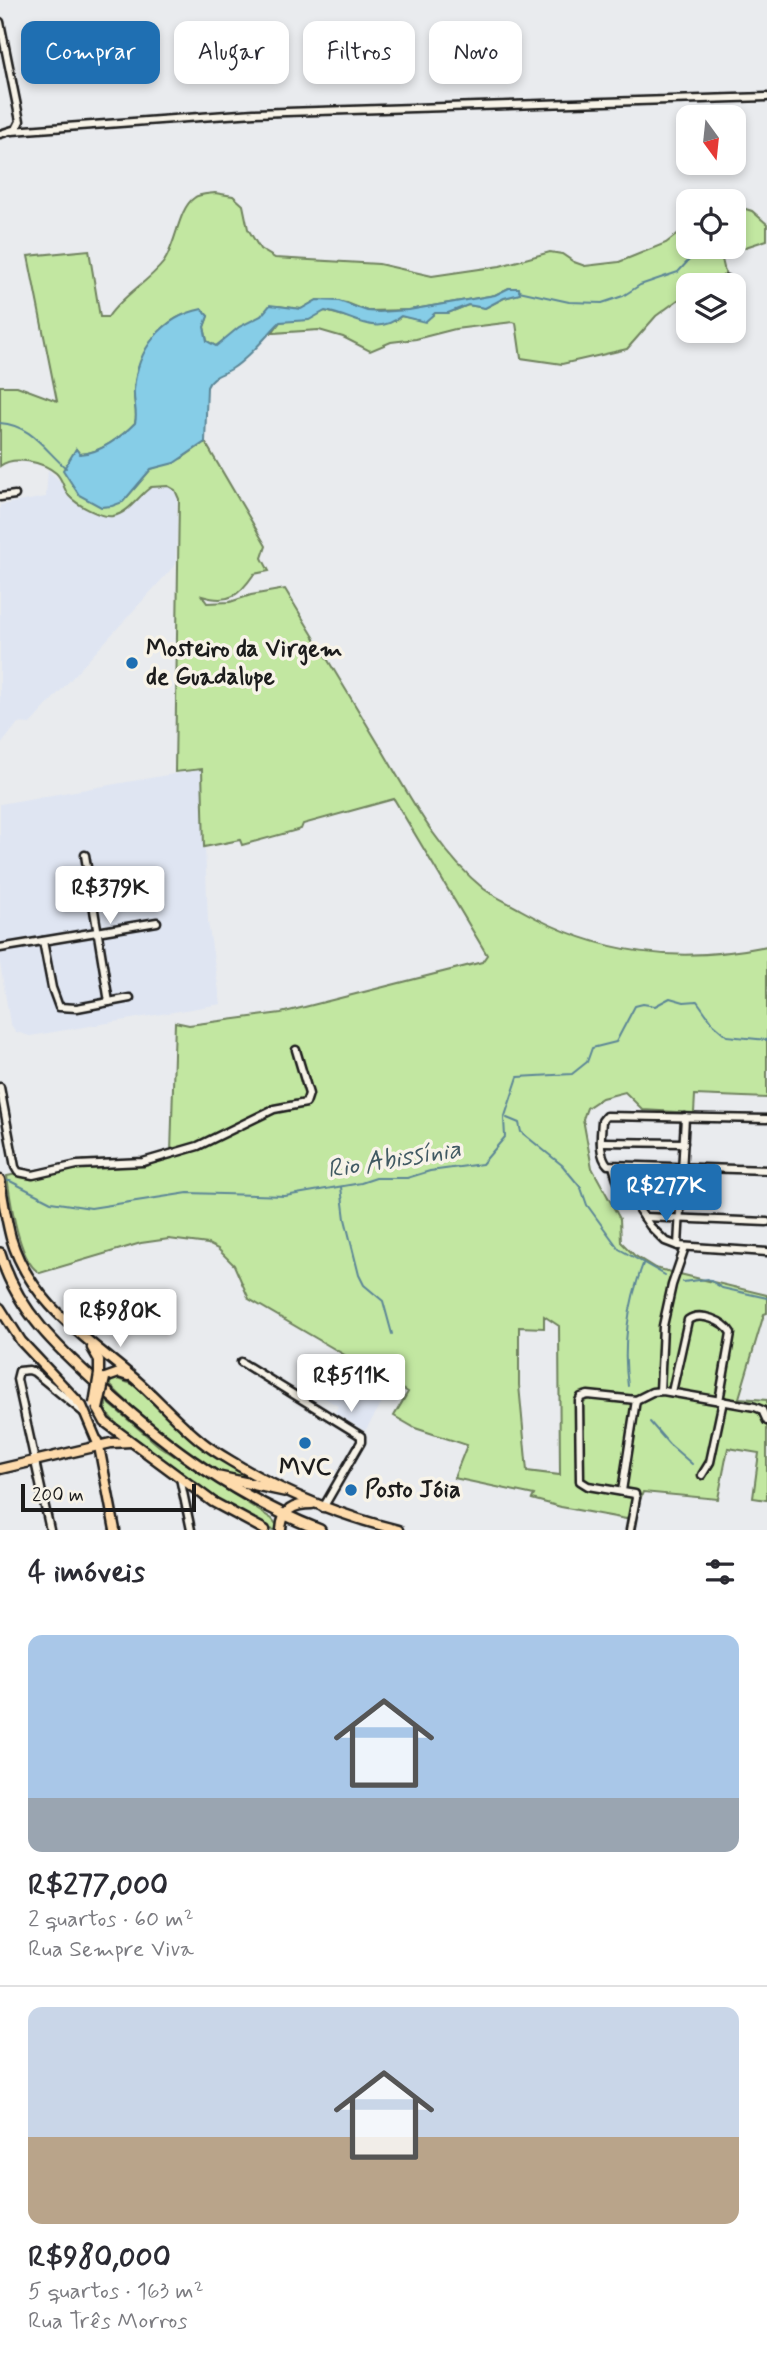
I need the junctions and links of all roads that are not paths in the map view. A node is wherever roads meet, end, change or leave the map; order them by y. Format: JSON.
{"nodes":[{"id":1,"x":0,"y":22,"type":"edge"},
{"id":2,"x":767,"y":97,"type":"edge"},
{"id":3,"x":12,"y":131,"type":"junction"},
{"id":4,"x":0,"y":133,"type":"edge"},
{"id":5,"x":15,"y":495,"type":"dead end"},
{"id":6,"x":0,"y":497,"type":"edge"},
{"id":7,"x":85,"y":855,"type":"dead end"},
{"id":8,"x":157,"y":922,"type":"dead end"},
{"id":9,"x":97,"y":932,"type":"junction"},
{"id":10,"x":43,"y":941,"type":"junction"},
{"id":11,"x":0,"y":948,"type":"edge"},
{"id":12,"x":130,"y":998,"type":"dead end"},
{"id":13,"x":109,"y":1002,"type":"junction"},
{"id":14,"x":296,"y":1051,"type":"dead end"},
{"id":15,"x":0,"y":1087,"type":"edge"},
{"id":16,"x":685,"y":1117,"type":"junction"},
{"id":17,"x":767,"y":1119,"type":"edge"},
{"id":18,"x":601,"y":1142,"type":"junction"},
{"id":19,"x":684,"y":1143,"type":"junction"},
{"id":20,"x":613,"y":1166,"type":"junction"},
{"id":21,"x":683,"y":1167,"type":"junction"},
{"id":22,"x":767,"y":1170,"type":"edge"},
{"id":23,"x":0,"y":1181,"type":"edge"},
{"id":24,"x":626,"y":1191,"type":"junction"},
{"id":25,"x":681,"y":1192,"type":"junction"},
{"id":26,"x":644,"y":1217,"type":"junction"},
{"id":27,"x":680,"y":1217,"type":"junction"},
{"id":28,"x":767,"y":1222,"type":"edge"},
{"id":29,"x":681,"y":1247,"type":"junction"},
{"id":30,"x":767,"y":1252,"type":"edge"},
{"id":31,"x":0,"y":1253,"type":"edge"},
{"id":32,"x":0,"y":1308,"type":"edge"},
{"id":33,"x":4,"y":1324,"type":"edge"},
{"id":34,"x":88,"y":1341,"type":"junction"},
{"id":35,"x":241,"y":1362,"type":"dead end"},
{"id":36,"x":102,"y":1376,"type":"junction"},
{"id":37,"x":134,"y":1378,"type":"junction"},
{"id":38,"x":660,"y":1391,"type":"junction"},
{"id":39,"x":672,"y":1392,"type":"junction"},
{"id":40,"x":636,"y":1400,"type":"junction"},
{"id":41,"x":721,"y":1401,"type":"junction"},
{"id":42,"x":96,"y":1406,"type":"junction"},
{"id":43,"x":87,"y":1416,"type":"junction"},
{"id":44,"x":767,"y":1421,"type":"edge"},
{"id":45,"x":132,"y":1442,"type":"junction"},
{"id":46,"x":99,"y":1446,"type":"junction"},
{"id":47,"x":34,"y":1461,"type":"junction"},
{"id":48,"x":0,"y":1469,"type":"edge"},
{"id":49,"x":211,"y":1475,"type":"junction"},
{"id":50,"x":702,"y":1475,"type":"dead end"},
{"id":51,"x":180,"y":1478,"type":"junction"},
{"id":52,"x":284,"y":1491,"type":"junction"},
{"id":53,"x":622,"y":1491,"type":"junction"},
{"id":54,"x":319,"y":1506,"type":"junction"},
{"id":55,"x":282,"y":1525,"type":"edge"},
{"id":56,"x":251,"y":1526,"type":"edge"},
{"id":57,"x":50,"y":1530,"type":"edge"},
{"id":58,"x":116,"y":1530,"type":"edge"},
{"id":59,"x":191,"y":1530,"type":"edge"},
{"id":60,"x":265,"y":1530,"type":"edge"},
{"id":61,"x":320,"y":1530,"type":"edge"},
{"id":62,"x":398,"y":1530,"type":"edge"},
{"id":63,"x":630,"y":1530,"type":"edge"}],
"edges":[{"from":1,"to":3,"type":"street"},
{"from":2,"to":3,"type":"street"},
{"from":3,"to":4,"type":"street"},
{"from":5,"to":6,"type":"street"},
{"from":7,"to":9,"type":"street"},
{"from":8,"to":9,"type":"street"},
{"from":9,"to":10,"type":"street"},
{"from":9,"to":13,"type":"street"},
{"from":10,"to":11,"type":"street"},
{"from":10,"to":13,"type":"street"},
{"from":12,"to":13,"type":"street"},
{"from":14,"to":15,"type":"street"},
{"from":16,"to":17,"type":"street"},
{"from":16,"to":18,"type":"street"},
{"from":16,"to":19,"type":"street"},
{"from":18,"to":19,"type":"street"},
{"from":18,"to":20,"type":"street"},
{"from":19,"to":21,"type":"street"},
{"from":20,"to":21,"type":"street"},
{"from":20,"to":24,"type":"street"},
{"from":21,"to":22,"type":"street"},
{"from":21,"to":25,"type":"street"},
{"from":23,"to":34,"type":"main road"},
{"from":24,"to":25,"type":"street"},
{"from":24,"to":26,"type":"street"},
{"from":25,"to":27,"type":"street"},
{"from":26,"to":27,"type":"street"},
{"from":26,"to":29,"type":"street"},
{"from":27,"to":28,"type":"street"},
{"from":27,"to":29,"type":"street"},
{"from":29,"to":30,"type":"street"},
{"from":29,"to":38,"type":"street"},
{"from":31,"to":49,"type":"highway"},
{"from":32,"to":33,"type":"main road"},
{"from":33,"to":43,"type":"main road"},
{"from":34,"to":36,"type":"main road"},
{"from":34,"to":37,"type":"main road"},
{"from":35,"to":54,"type":"street"},
{"from":36,"to":37,"type":"main road"},
{"from":36,"to":42,"type":"main road","bridge":true},
{"from":37,"to":52,"type":"main road"},
{"from":38,"to":39,"type":"street"},
{"from":38,"to":40,"type":"street"},
{"from":39,"to":41,"type":"street"},
{"from":39,"to":41,"type":"street"},
{"from":40,"to":53,"type":"street"},
{"from":40,"to":53,"type":"street"},
{"from":41,"to":44,"type":"street"},
{"from":41,"to":50,"type":"street"},
{"from":42,"to":45,"type":"main road"},
{"from":42,"to":46,"type":"main road"},
{"from":43,"to":46,"type":"main road"},
{"from":43,"to":47,"type":"street"},
{"from":45,"to":46,"type":"main road"},
{"from":45,"to":51,"type":"main road"},
{"from":46,"to":47,"type":"main road"},
{"from":46,"to":58,"type":"main road"},
{"from":47,"to":48,"type":"main road"},
{"from":47,"to":57,"type":"street"},
{"from":49,"to":52,"type":"highway"},
{"from":49,"to":55,"type":"highway"},
{"from":51,"to":56,"type":"main road"},
{"from":51,"to":59,"type":"street"},
{"from":52,"to":54,"type":"main road"},
{"from":53,"to":63,"type":"street"},
{"from":54,"to":55,"type":"main road"},
{"from":54,"to":62,"type":"main road"},
{"from":55,"to":61,"type":"highway"},
{"from":56,"to":60,"type":"main road"}]}
